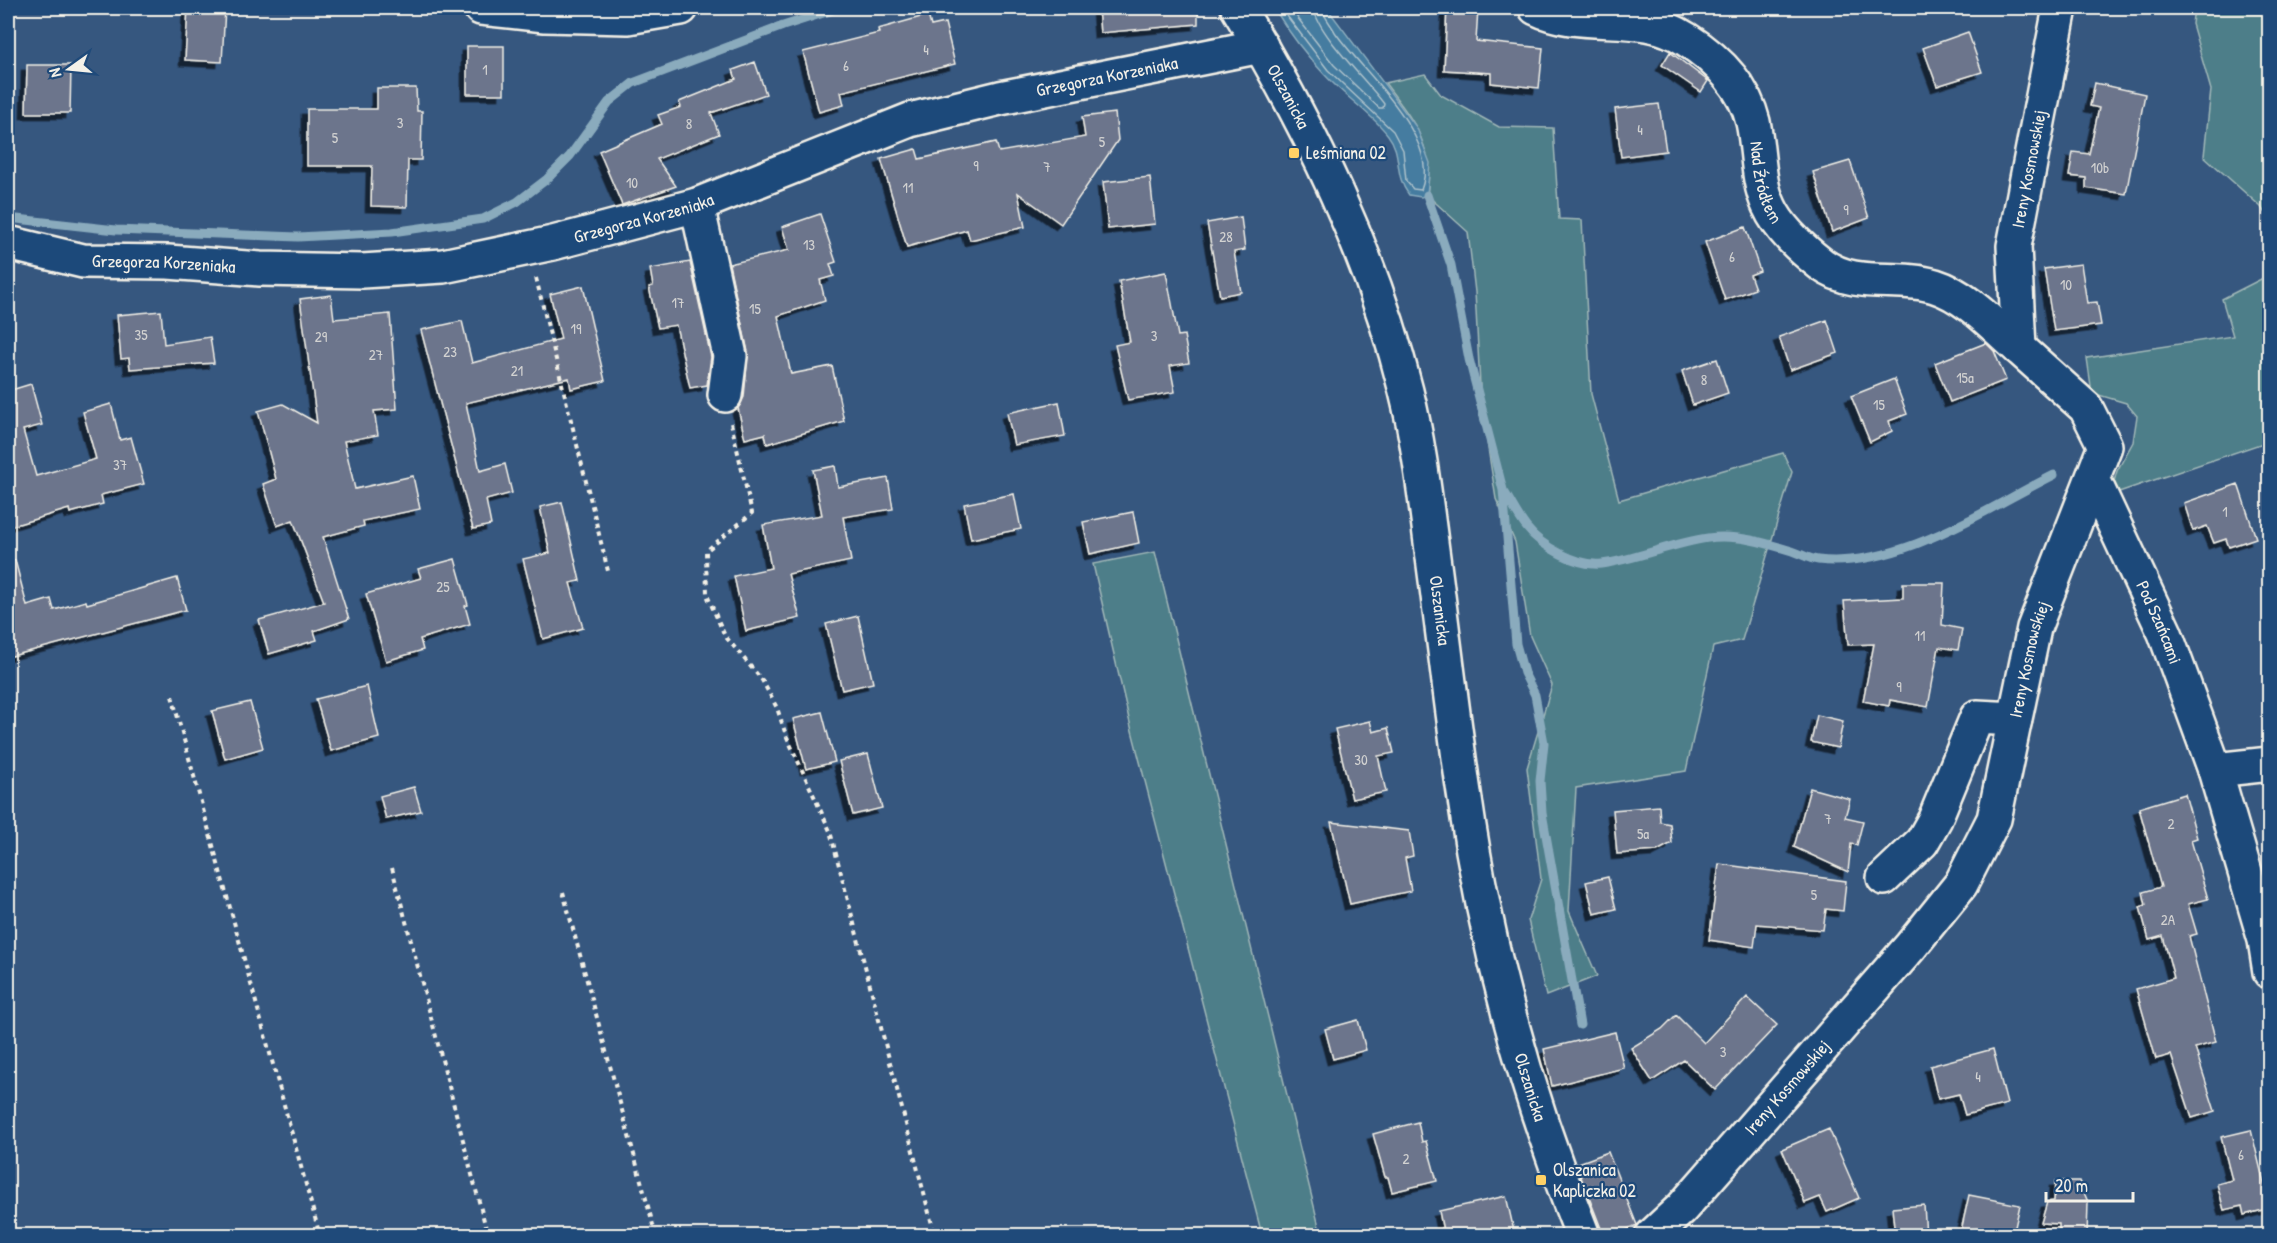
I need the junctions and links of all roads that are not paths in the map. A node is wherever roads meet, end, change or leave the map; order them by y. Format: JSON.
{"nodes":[{"id":1,"x":481,"y":8,"type":"edge"},
{"id":2,"x":681,"y":8,"type":"edge"},
{"id":3,"x":1238,"y":8,"type":"edge"},
{"id":4,"x":1536,"y":8,"type":"edge"},
{"id":5,"x":2060,"y":8,"type":"edge"},
{"id":6,"x":1261,"y":46,"type":"junction"},
{"id":7,"x":697,"y":205,"type":"junction"},
{"id":8,"x":8,"y":243,"type":"edge"},
{"id":9,"x":2019,"y":348,"type":"junction"},
{"id":10,"x":725,"y":395,"type":"road end"},
{"id":11,"x":2093,"y":479,"type":"junction"},
{"id":12,"x":2015,"y":718,"type":"junction"},
{"id":13,"x":2270,"y":764,"type":"edge"},
{"id":14,"x":2215,"y":770,"type":"junction"},
{"id":15,"x":1884,"y":878,"type":"dead end"},
{"id":16,"x":2270,"y":972,"type":"edge"},
{"id":17,"x":1583,"y":1236,"type":"edge"},
{"id":18,"x":1652,"y":1236,"type":"edge"}],
"edges":[{"from":1,"to":2,"type":"street"},
{"from":3,"to":6,"type":"street","name":"Olszanicka"},
{"from":4,"to":9,"type":"street","name":"Nad Źródłem"},
{"from":5,"to":9,"type":"street","name":"Ireny Kosmowskiej"},
{"from":6,"to":7,"type":"street","name":"Grzegorza Korzeniaka"},
{"from":6,"to":17,"type":"street","name":"Olszanicka"},
{"from":7,"to":8,"type":"street","name":"Grzegorza Korzeniaka"},
{"from":7,"to":10,"type":"street"},
{"from":9,"to":11,"type":"street","name":"Ireny Kosmowskiej"},
{"from":11,"to":12,"type":"street","name":"Ireny Kosmowskiej"},
{"from":11,"to":14,"type":"street","name":"Pod Szańcami"},
{"from":12,"to":15,"type":"street"},
{"from":12,"to":18,"type":"street","name":"Ireny Kosmowskiej"},
{"from":13,"to":14,"type":"street"},
{"from":14,"to":16,"type":"street","name":"Pod Szańcami"}]}
